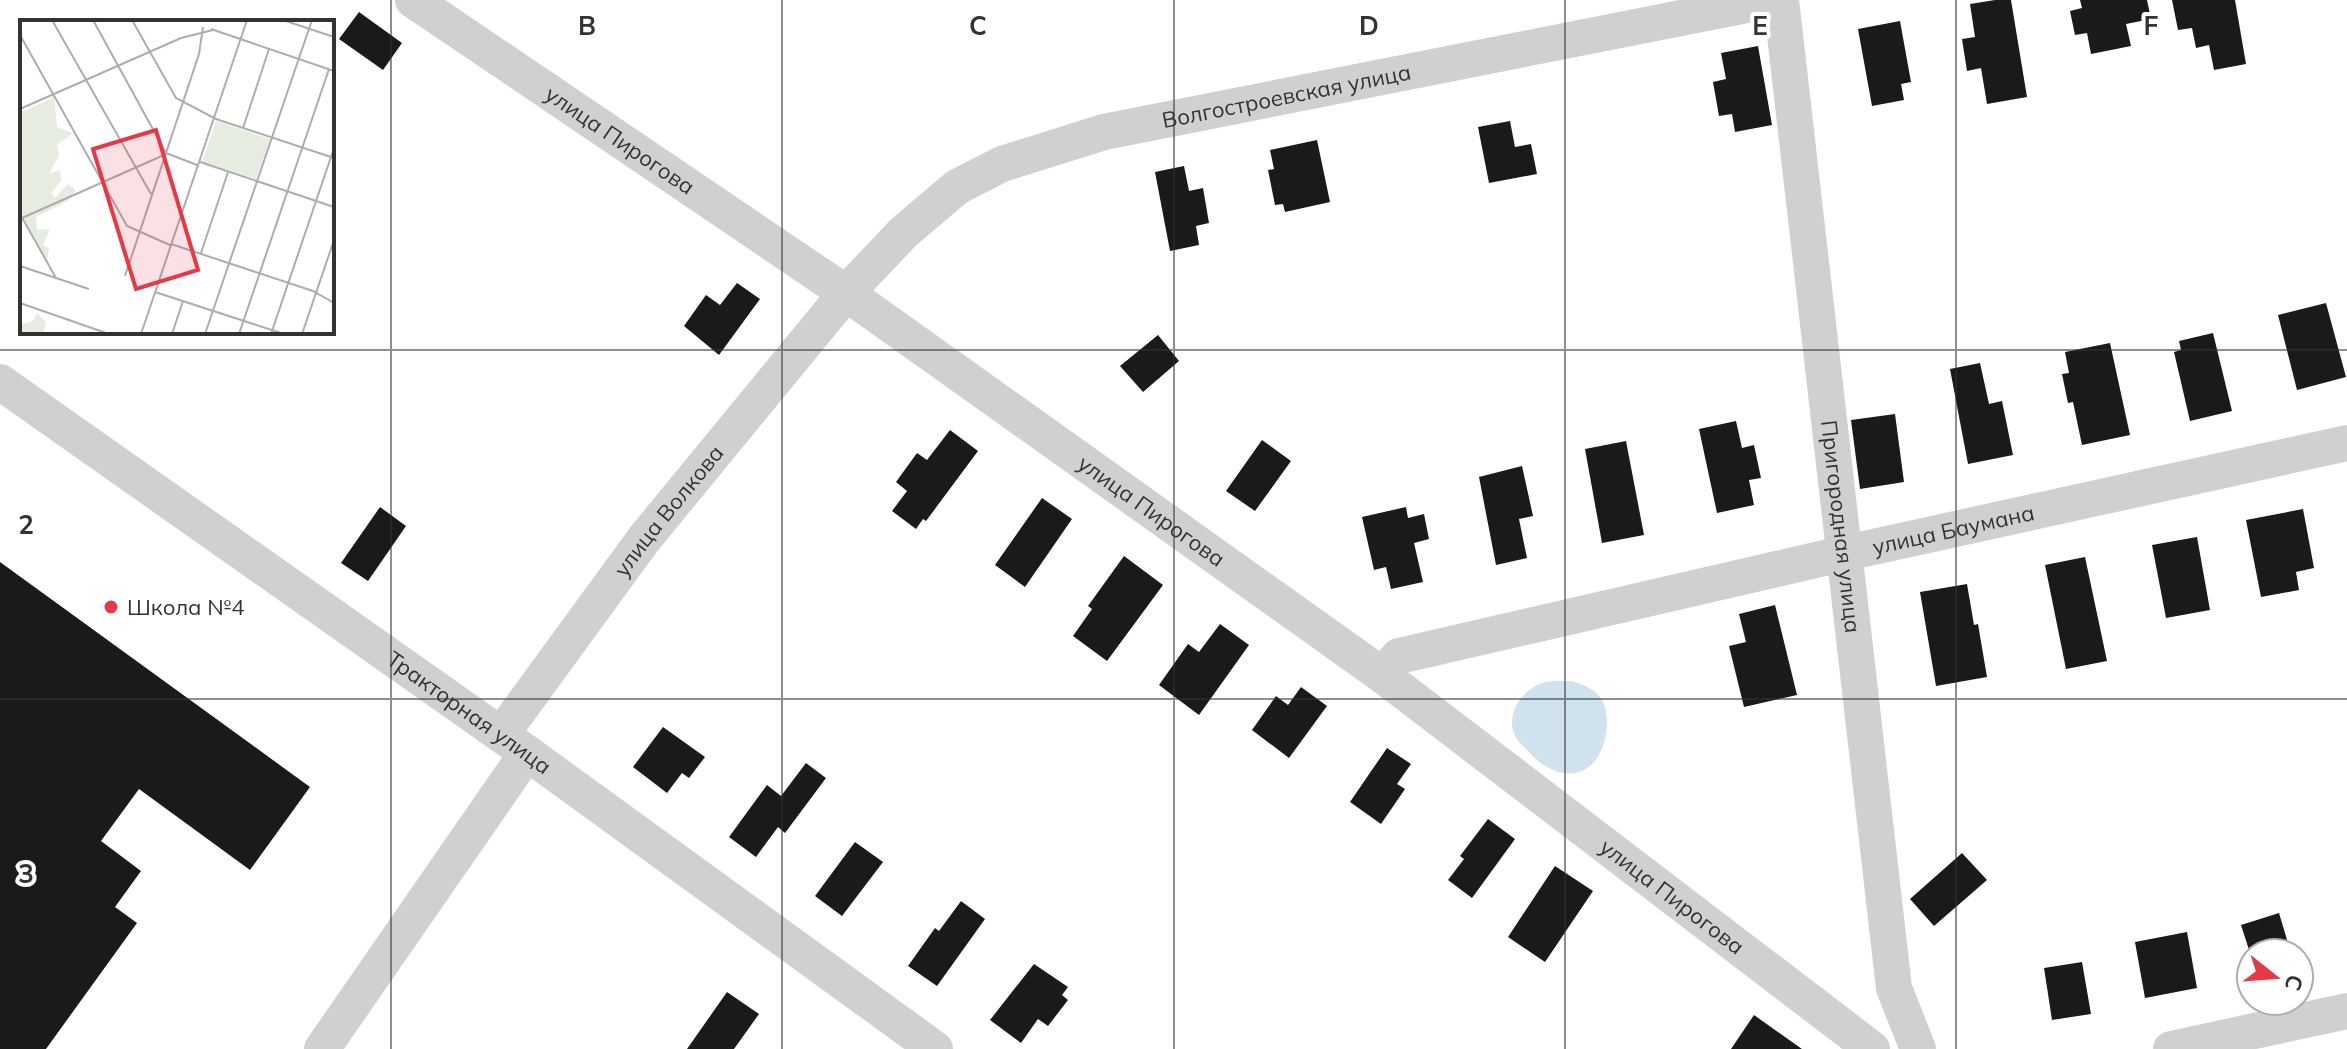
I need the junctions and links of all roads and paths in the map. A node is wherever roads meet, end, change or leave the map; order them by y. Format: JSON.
{"nodes":[{"id":1,"x":413,"y":0,"type":"edge"},
{"id":2,"x":1772,"y":0,"type":"edge"},
{"id":3,"x":1781,"y":0,"type":"edge"},
{"id":4,"x":846,"y":293,"type":"junction"},
{"id":5,"x":0,"y":382,"type":"edge"},
{"id":6,"x":2347,"y":443,"type":"edge"},
{"id":7,"x":1846,"y":553,"type":"junction"},
{"id":8,"x":1382,"y":675,"type":"junction"},
{"id":9,"x":514,"y":744,"type":"junction"},
{"id":10,"x":2347,"y":1011,"type":"edge"},
{"id":11,"x":322,"y":1049,"type":"edge"},
{"id":12,"x":935,"y":1049,"type":"edge"},
{"id":13,"x":1872,"y":1049,"type":"edge"},
{"id":14,"x":1918,"y":1049,"type":"edge"},
{"id":15,"x":2171,"y":1049,"type":"edge"}],
"edges":[{"from":1,"to":4,"type":"street","name":"улица Пирогова"},
{"from":2,"to":4,"type":"street","name":"Волгостроевская улица"},
{"from":3,"to":7,"type":"street","name":"Пригородная улица"},
{"from":4,"to":8,"type":"street","name":"улица Пирогова"},
{"from":4,"to":9,"type":"street","name":"улица Волкова"},
{"from":5,"to":9,"type":"street","name":"Тракторная улица"},
{"from":6,"to":7,"type":"street","name":"улица Баумана"},
{"from":7,"to":8,"type":"street","name":"улица Баумана"},
{"from":7,"to":14,"type":"street","name":"Пригородная улица"},
{"from":8,"to":13,"type":"street","name":"улица Пирогова"},
{"from":9,"to":11,"type":"street","name":"улица Волкова"},
{"from":9,"to":12,"type":"street","name":"Тракторная улица"},
{"from":10,"to":15,"type":"street"}]}
